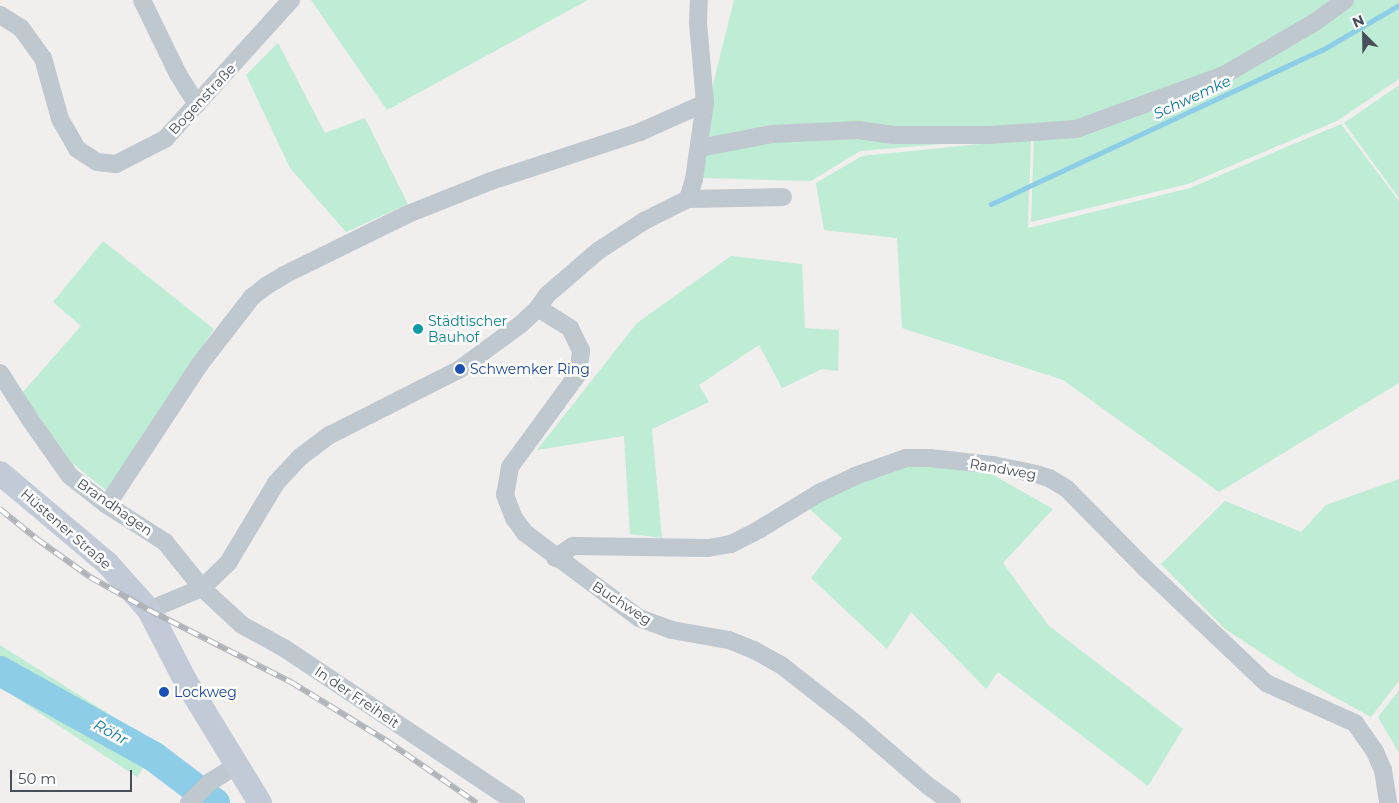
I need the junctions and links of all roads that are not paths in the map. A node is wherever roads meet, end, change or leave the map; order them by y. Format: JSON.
{"nodes":[{"id":1,"x":142,"y":0,"type":"edge"},
{"id":2,"x":291,"y":0,"type":"edge"},
{"id":3,"x":699,"y":0,"type":"edge"},
{"id":4,"x":1345,"y":0,"type":"edge"},
{"id":5,"x":0,"y":15,"type":"edge"},
{"id":6,"x":704,"y":103,"type":"junction"},
{"id":7,"x":197,"y":104,"type":"junction"},
{"id":8,"x":699,"y":148,"type":"junction"},
{"id":9,"x":783,"y":197,"type":"dead end"},
{"id":10,"x":688,"y":199,"type":"junction"},
{"id":11,"x":538,"y":308,"type":"junction"},
{"id":12,"x":0,"y":373,"type":"edge"},
{"id":13,"x":0,"y":473,"type":"edge"},
{"id":14,"x":107,"y":505,"type":"junction"},
{"id":15,"x":555,"y":558,"type":"junction"},
{"id":16,"x":202,"y":588,"type":"junction"},
{"id":17,"x":149,"y":610,"type":"junction"},
{"id":18,"x":236,"y":766,"type":"junction"},
{"id":19,"x":188,"y":803,"type":"edge"},
{"id":20,"x":260,"y":803,"type":"edge"},
{"id":21,"x":516,"y":803,"type":"edge"},
{"id":22,"x":952,"y":803,"type":"edge"},
{"id":23,"x":1388,"y":803,"type":"edge"}],
"edges":[{"from":1,"to":7,"type":"street"},
{"from":2,"to":7,"type":"street","name":"Bogenstraße"},
{"from":3,"to":6,"type":"street"},
{"from":4,"to":8,"type":"street"},
{"from":5,"to":7,"type":"street","name":"Bogenstraße"},
{"from":6,"to":8,"type":"street"},
{"from":6,"to":14,"type":"street"},
{"from":8,"to":10,"type":"street"},
{"from":9,"to":10,"type":"street"},
{"from":10,"to":11,"type":"street"},
{"from":11,"to":15,"type":"street","name":"Buchweg"},
{"from":11,"to":16,"type":"street"},
{"from":12,"to":14,"type":"street","name":"Brandhagen"},
{"from":13,"to":17,"type":"main road","name":"Hüstener Straße"},
{"from":14,"to":16,"type":"street","name":"Brandhagen"},
{"from":15,"to":22,"type":"street","name":"Buchweg"},
{"from":15,"to":23,"type":"street","name":"Randweg"},
{"from":16,"to":17,"type":"street"},
{"from":16,"to":21,"type":"street","name":"In der Freiheit"},
{"from":17,"to":18,"type":"main road","name":"Hüstener Straße"},
{"from":18,"to":19,"type":"street"},
{"from":18,"to":20,"type":"main road","name":"Hüstener Straße"}]}
